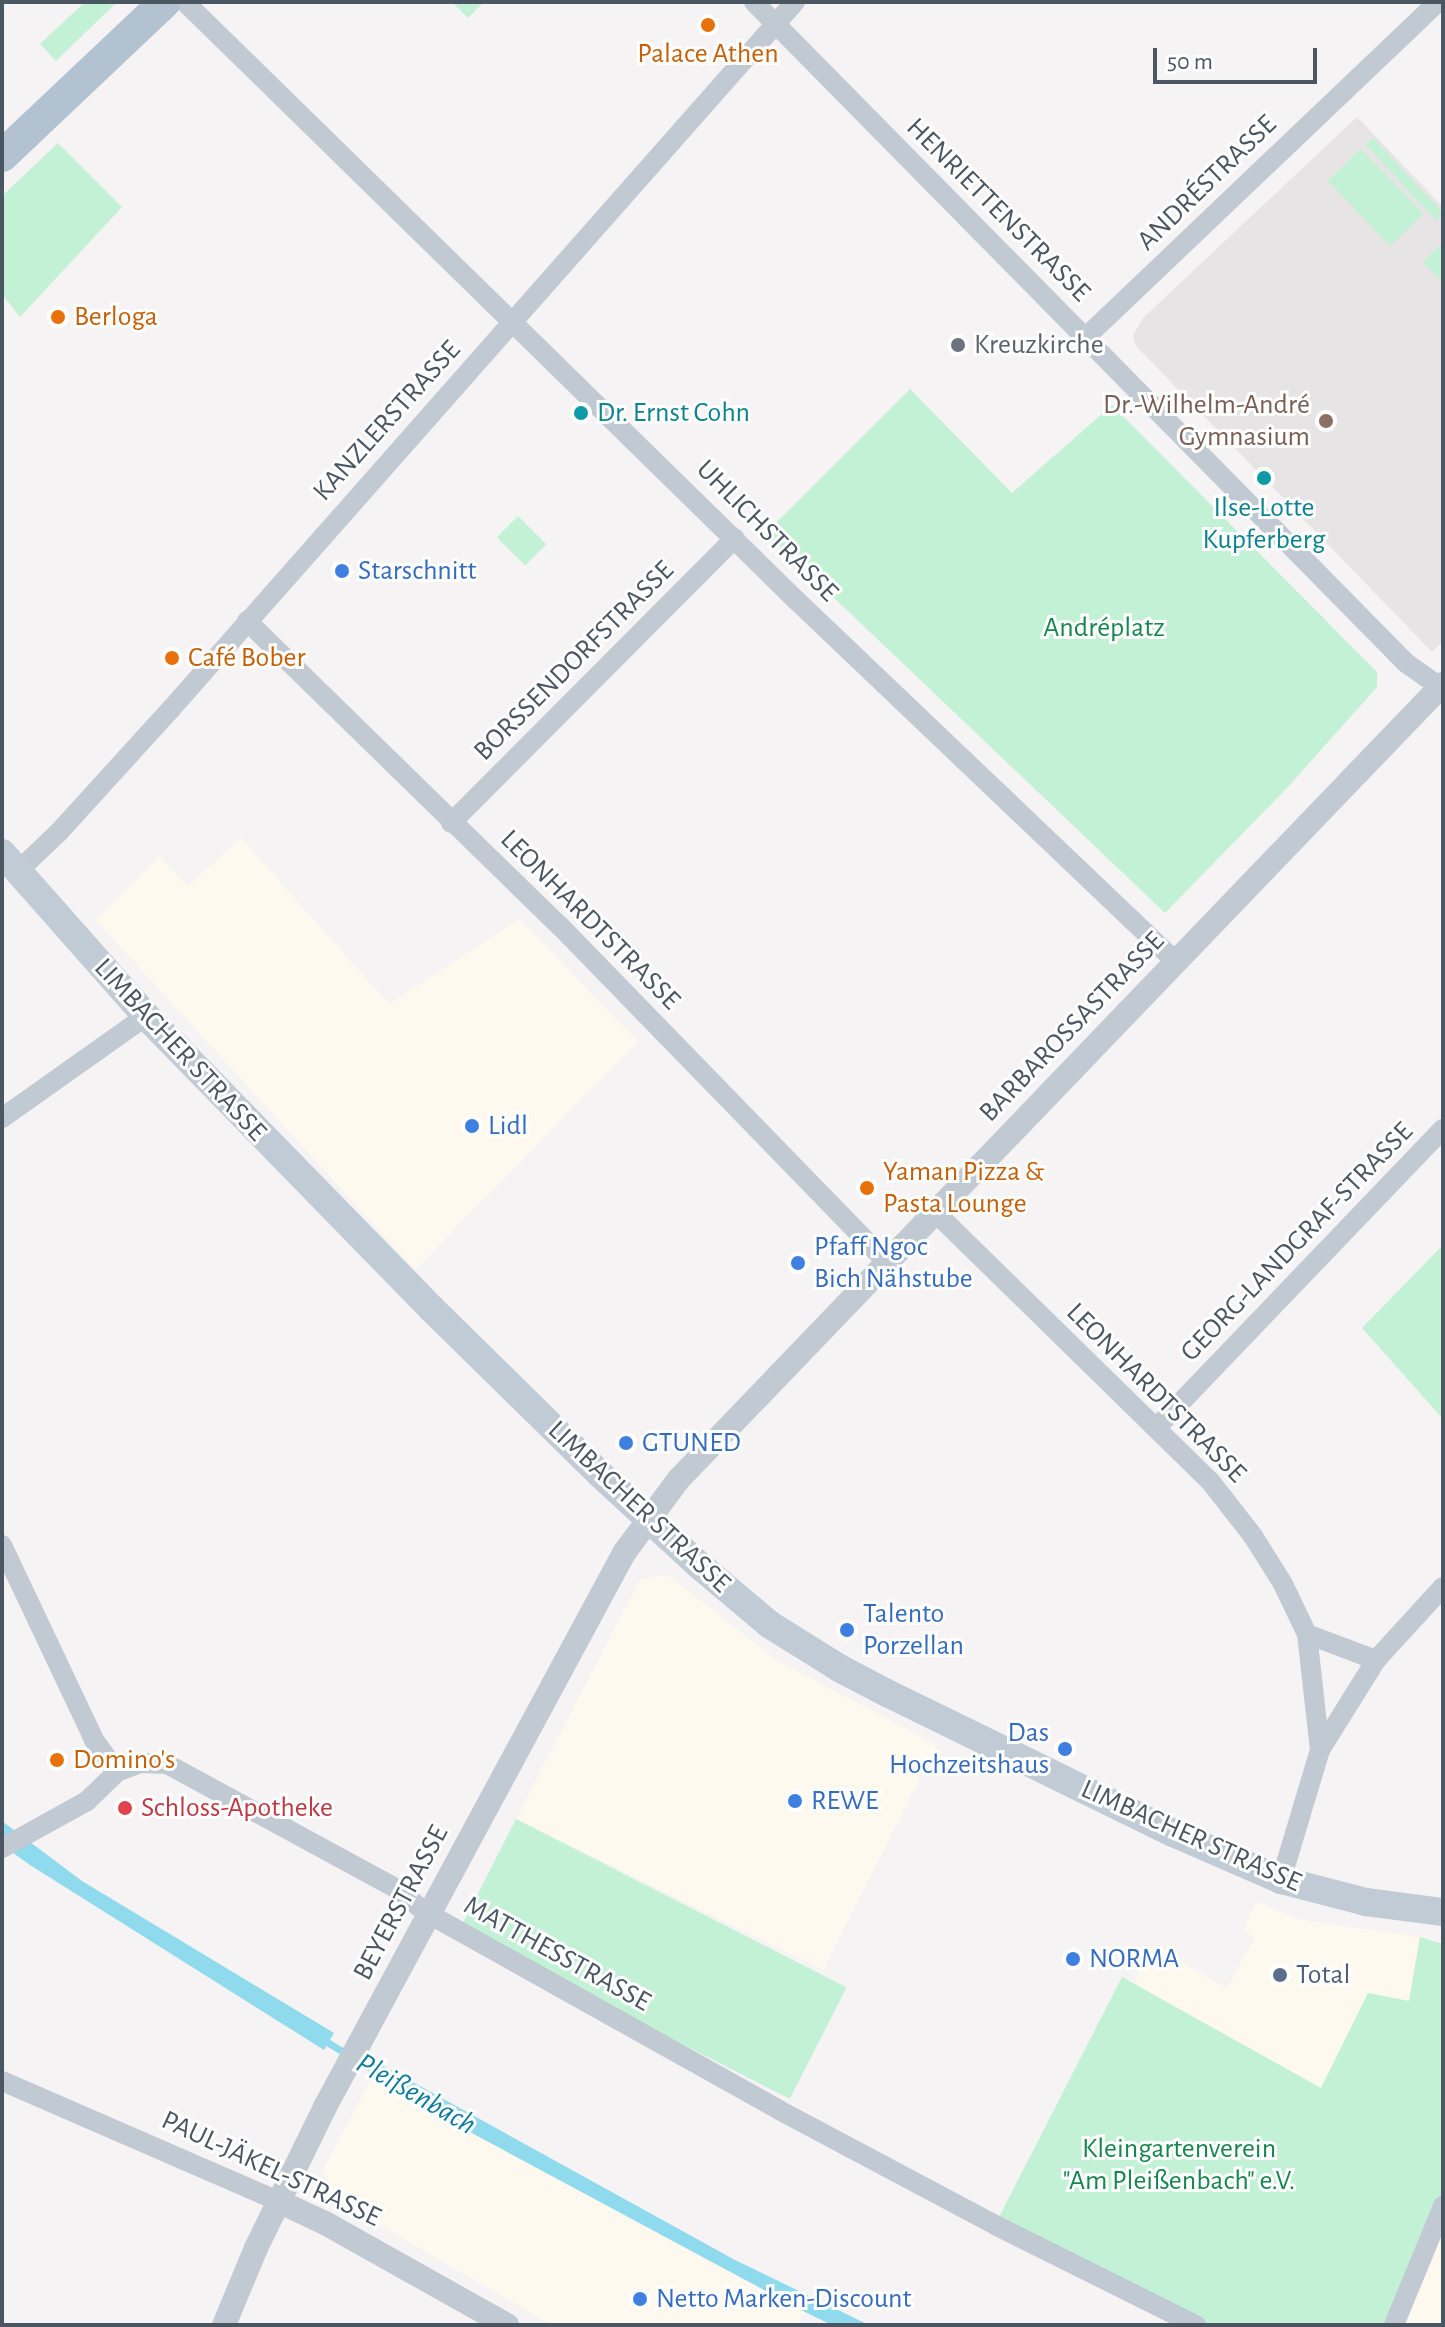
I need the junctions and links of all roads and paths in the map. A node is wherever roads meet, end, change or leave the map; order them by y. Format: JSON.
{"nodes":[{"id":1,"x":165,"y":2,"type":"edge"},
{"id":2,"x":185,"y":2,"type":"edge"},
{"id":3,"x":754,"y":2,"type":"edge"},
{"id":4,"x":795,"y":2,"type":"edge"},
{"id":5,"x":1438,"y":2,"type":"edge"},
{"id":6,"x":776,"y":24,"type":"junction"},
{"id":7,"x":2,"y":156,"type":"edge"},
{"id":8,"x":513,"y":321,"type":"junction"},
{"id":9,"x":1085,"y":338,"type":"junction"},
{"id":10,"x":735,"y":538,"type":"junction"},
{"id":11,"x":247,"y":621,"type":"junction"},
{"id":12,"x":1442,"y":687,"type":"edge"},
{"id":13,"x":451,"y":823,"type":"junction"},
{"id":14,"x":10,"y":863,"type":"edge"},
{"id":15,"x":1176,"y":962,"type":"junction"},
{"id":16,"x":146,"y":1016,"type":"junction"},
{"id":17,"x":2,"y":1118,"type":"edge"},
{"id":18,"x":1443,"y":1129,"type":"edge"},
{"id":19,"x":936,"y":1213,"type":"junction"},
{"id":20,"x":888,"y":1263,"type":"junction"},
{"id":21,"x":1157,"y":1427,"type":"junction"},
{"id":22,"x":650,"y":1520,"type":"junction"},
{"id":23,"x":2,"y":1545,"type":"edge"},
{"id":24,"x":1443,"y":1587,"type":"edge"},
{"id":25,"x":1307,"y":1634,"type":"junction"},
{"id":26,"x":1376,"y":1660,"type":"junction"},
{"id":27,"x":1320,"y":1750,"type":"junction"},
{"id":28,"x":117,"y":1772,"type":"junction"},
{"id":29,"x":2,"y":1848,"type":"edge"},
{"id":30,"x":1281,"y":1880,"type":"junction"},
{"id":31,"x":1443,"y":1912,"type":"edge"},
{"id":32,"x":427,"y":1913,"type":"junction"},
{"id":33,"x":2,"y":2081,"type":"edge"},
{"id":34,"x":278,"y":2201,"type":"junction"},
{"id":35,"x":1443,"y":2206,"type":"edge"},
{"id":36,"x":224,"y":2325,"type":"edge"},
{"id":37,"x":507,"y":2325,"type":"edge"},
{"id":38,"x":1196,"y":2325,"type":"edge"},
{"id":39,"x":1394,"y":2325,"type":"edge"}],
"edges":[{"from":1,"to":7,"type":"main road"},
{"from":2,"to":8,"type":"street","name":"UHLICHSTRASSE"},
{"from":3,"to":6,"type":"street","name":"HENRIETTENSTRASSE"},
{"from":4,"to":6,"type":"street","name":"KANZLERSTRASSE"},
{"from":5,"to":9,"type":"street","name":"ANDRÉSTRASSE"},
{"from":6,"to":8,"type":"street","name":"KANZLERSTRASSE"},
{"from":6,"to":9,"type":"street","name":"HENRIETTENSTRASSE"},
{"from":8,"to":10,"type":"street","name":"UHLICHSTRASSE"},
{"from":8,"to":11,"type":"street","name":"KANZLERSTRASSE"},
{"from":9,"to":12,"type":"street","name":"HENRIETTENSTRASSE"},
{"from":10,"to":13,"type":"street","name":"BORSSENDORFSTRASSE"},
{"from":10,"to":15,"type":"street","name":"UHLICHSTRASSE"},
{"from":11,"to":13,"type":"street","name":"LEONHARDTSTRASSE"},
{"from":11,"to":14,"type":"street","name":"KANZLERSTRASSE"},
{"from":12,"to":15,"type":"street","name":"BARBAROSSASTRASSE"},
{"from":13,"to":20,"type":"street","name":"LEONHARDTSTRASSE"},
{"from":14,"to":16,"type":"main road","name":"LIMBACHER STRASSE"},
{"from":15,"to":19,"type":"street","name":"BARBAROSSASTRASSE"},
{"from":16,"to":17,"type":"street"},
{"from":16,"to":22,"type":"main road","name":"LIMBACHER STRASSE"},
{"from":18,"to":21,"type":"street","name":"GEORG-LANDGRAF-STRASSE"},
{"from":19,"to":20,"type":"street","name":"BARBAROSSASTRASSE"},
{"from":19,"to":21,"type":"street","name":"LEONHARDTSTRASSE"},
{"from":20,"to":22,"type":"street","name":"BARBAROSSASTRASSE"},
{"from":21,"to":25,"type":"street","name":"LEONHARDTSTRASSE"},
{"from":22,"to":30,"type":"main road","name":"LIMBACHER STRASSE"},
{"from":22,"to":32,"type":"street","name":"BEYERSTRASSE"},
{"from":23,"to":28,"type":"street"},
{"from":24,"to":26,"type":"street"},
{"from":25,"to":26,"type":"street"},
{"from":25,"to":27,"type":"street","name":"LEONHARDTSTRASSE"},
{"from":26,"to":27,"type":"street"},
{"from":27,"to":30,"type":"street"},
{"from":28,"to":29,"type":"street"},
{"from":28,"to":32,"type":"street","name":"MATTHESSTRASSE"},
{"from":30,"to":31,"type":"main road","name":"LIMBACHER STRASSE"},
{"from":32,"to":34,"type":"street","name":"BEYERSTRASSE"},
{"from":32,"to":38,"type":"street","name":"MATTHESSTRASSE"},
{"from":33,"to":34,"type":"street","name":"PAUL-JÄKEL-STRASSE"},
{"from":34,"to":36,"type":"street","name":"BEYERSTRASSE"},
{"from":34,"to":37,"type":"street","name":"PAUL-JÄKEL-STRASSE"},
{"from":35,"to":39,"type":"street"}]}
